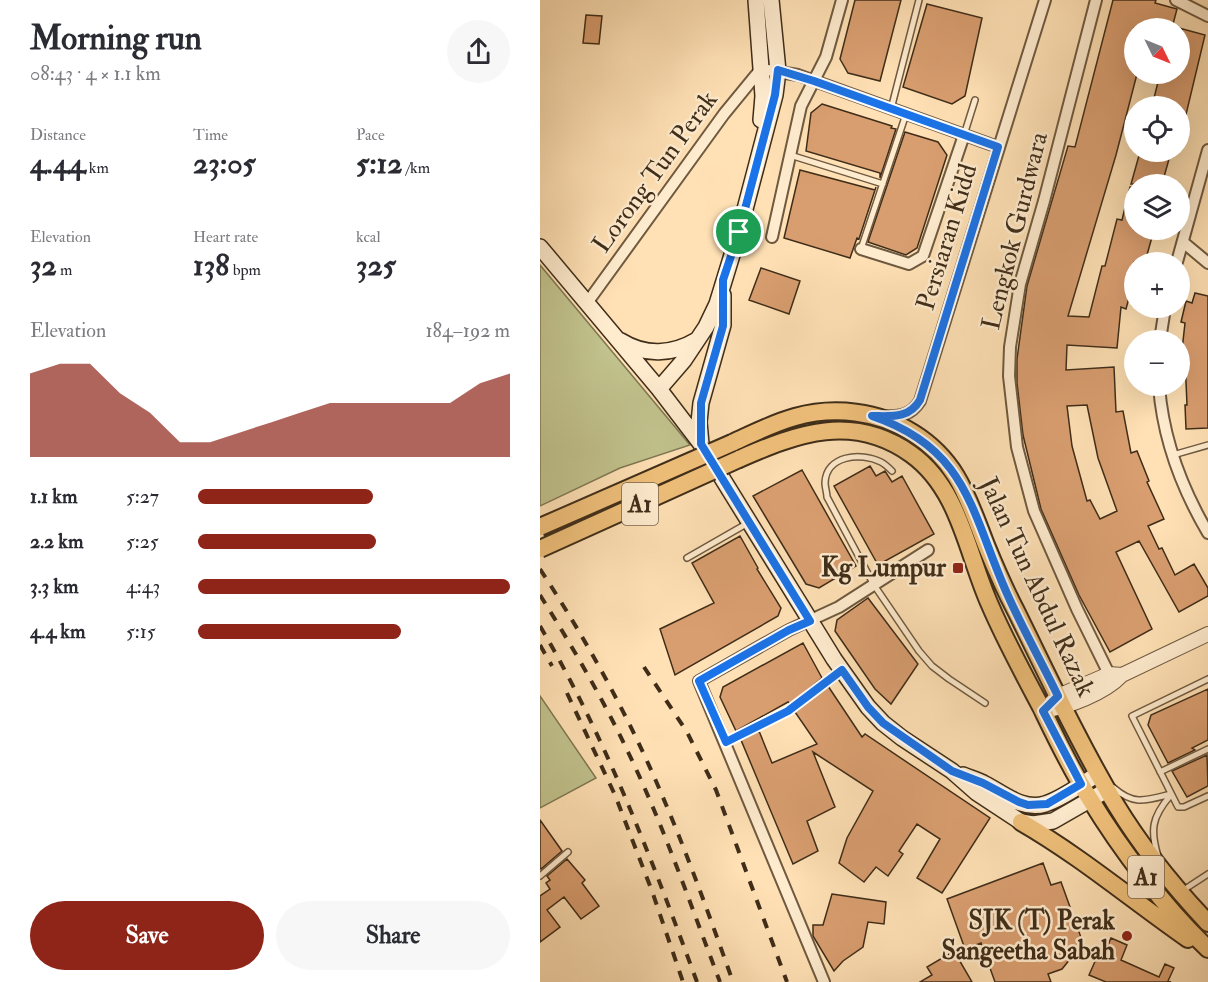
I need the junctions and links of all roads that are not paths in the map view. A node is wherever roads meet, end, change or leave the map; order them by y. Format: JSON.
{"nodes":[{"id":1,"x":756,"y":0,"type":"edge"},
{"id":2,"x":771,"y":0,"type":"edge"},
{"id":3,"x":843,"y":0,"type":"edge"},
{"id":4,"x":919,"y":0,"type":"edge"},
{"id":5,"x":1045,"y":0,"type":"edge"},
{"id":6,"x":1096,"y":0,"type":"edge"},
{"id":7,"x":1176,"y":0,"type":"edge"},
{"id":8,"x":1208,"y":16,"type":"edge"},
{"id":9,"x":761,"y":69,"type":"junction"},
{"id":10,"x":778,"y":70,"type":"junction"},
{"id":11,"x":814,"y":81,"type":"junction"},
{"id":12,"x":975,"y":100,"type":"dead end"},
{"id":13,"x":891,"y":109,"type":"junction"},
{"id":14,"x":906,"y":114,"type":"junction"},
{"id":15,"x":964,"y":135,"type":"junction"},
{"id":16,"x":998,"y":147,"type":"junction"},
{"id":17,"x":1208,"y":150,"type":"edge"},
{"id":18,"x":758,"y":155,"type":"junction"},
{"id":19,"x":790,"y":155,"type":"junction"},
{"id":20,"x":883,"y":184,"type":"junction"},
{"id":21,"x":772,"y":237,"type":"dead end"},
{"id":22,"x":1184,"y":242,"type":"junction"},
{"id":23,"x":540,"y":247,"type":"edge"},
{"id":24,"x":861,"y":249,"type":"joint"},
{"id":25,"x":1181,"y":252,"type":"edge"},
{"id":26,"x":1208,"y":263,"type":"edge"},
{"id":27,"x":723,"y":280,"type":"junction"},
{"id":28,"x":587,"y":303,"type":"junction"},
{"id":29,"x":616,"y":337,"type":"junction"},
{"id":30,"x":699,"y":339,"type":"junction"},
{"id":31,"x":659,"y":389,"type":"junction"},
{"id":32,"x":1160,"y":396,"type":"edge"},
{"id":33,"x":872,"y":416,"type":"junction"},
{"id":34,"x":701,"y":444,"type":"junction"},
{"id":35,"x":1208,"y":445,"type":"edge"},
{"id":36,"x":1172,"y":456,"type":"junction"},
{"id":37,"x":892,"y":471,"type":"dead end"},
{"id":38,"x":750,"y":522,"type":"junction"},
{"id":39,"x":540,"y":528,"type":"edge"},
{"id":40,"x":1208,"y":533,"type":"edge"},
{"id":41,"x":540,"y":549,"type":"edge"},
{"id":42,"x":928,"y":550,"type":"dead end"},
{"id":43,"x":687,"y":558,"type":"dead end"},
{"id":44,"x":874,"y":585,"type":"junction"},
{"id":45,"x":810,"y":621,"type":"junction"},
{"id":46,"x":1208,"y":634,"type":"edge"},
{"id":47,"x":842,"y":670,"type":"junction"},
{"id":48,"x":1116,"y":674,"type":"junction"},
{"id":49,"x":1208,"y":679,"type":"edge"},
{"id":50,"x":1061,"y":702,"type":"junction"},
{"id":51,"x":985,"y":703,"type":"dead end"},
{"id":52,"x":1043,"y":711,"type":"junction"},
{"id":53,"x":726,"y":742,"type":"junction"},
{"id":54,"x":1208,"y":749,"type":"edge"},
{"id":55,"x":952,"y":771,"type":"junction"},
{"id":56,"x":1160,"y":772,"type":"junction"},
{"id":57,"x":1098,"y":774,"type":"junction"},
{"id":58,"x":1081,"y":784,"type":"junction"},
{"id":59,"x":1107,"y":790,"type":"junction"},
{"id":60,"x":1171,"y":794,"type":"junction"},
{"id":61,"x":1208,"y":796,"type":"edge"},
{"id":62,"x":1090,"y":800,"type":"junction"},
{"id":63,"x":1021,"y":822,"type":"junction"},
{"id":64,"x":568,"y":852,"type":"dead end"},
{"id":65,"x":1163,"y":869,"type":"junction"},
{"id":66,"x":1208,"y":874,"type":"edge"},
{"id":67,"x":540,"y":876,"type":"edge"},
{"id":68,"x":1180,"y":892,"type":"junction"},
{"id":69,"x":1208,"y":923,"type":"edge"},
{"id":70,"x":1208,"y":949,"type":"edge"},
{"id":71,"x":1208,"y":954,"type":"edge"},
{"id":72,"x":824,"y":982,"type":"edge"}],
"edges":[{"from":1,"to":9,"type":"main road"},
{"from":2,"to":10,"type":"main road"},
{"from":3,"to":11,"type":"street"},
{"from":4,"to":13,"type":"lane"},
{"from":5,"to":16,"type":"street","name":"Persiaran Kidd"},
{"from":6,"to":48,"type":"street","name":"Lengkok Gurdwara"},
{"from":7,"to":8,"type":"street"},
{"from":9,"to":10,"type":"street"},
{"from":9,"to":18,"type":"main road"},
{"from":9,"to":28,"type":"street","name":"Lorong Tun Perak"},
{"from":10,"to":11,"type":"street"},
{"from":10,"to":18,"type":"main road"},
{"from":11,"to":13,"type":"street"},
{"from":11,"to":19,"type":"street"},
{"from":12,"to":15,"type":"lane"},
{"from":13,"to":14,"type":"street"},
{"from":14,"to":15,"type":"street"},
{"from":14,"to":20,"type":"lane"},
{"from":15,"to":16,"type":"street"},
{"from":15,"to":24,"type":"street"},
{"from":16,"to":33,"type":"street","name":"Persiaran Kidd"},
{"from":17,"to":22,"type":"street"},
{"from":18,"to":27,"type":"main road"},
{"from":19,"to":20,"type":"lane"},
{"from":19,"to":21,"type":"street"},
{"from":20,"to":24,"type":"lane"},
{"from":22,"to":25,"type":"street"},
{"from":22,"to":26,"type":"street"},
{"from":23,"to":28,"type":"main road"},
{"from":27,"to":30,"type":"main road"},
{"from":27,"to":34,"type":"main road"},
{"from":28,"to":29,"type":"main road"},
{"from":29,"to":30,"type":"main road"},
{"from":29,"to":31,"type":"main road"},
{"from":30,"to":31,"type":"main road"},
{"from":31,"to":34,"type":"main road"},
{"from":32,"to":36,"type":"street"},
{"from":33,"to":39,"type":"main road","name":"Jalan Tun Abdul Razak","number":"A1","bridge":true},
{"from":33,"to":50,"type":"main road","name":"Jalan Tun Abdul Razak","number":"A1"},
{"from":34,"to":38,"type":"main road"},
{"from":35,"to":36,"type":"lane"},
{"from":36,"to":40,"type":"street"},
{"from":37,"to":44,"type":"lane"},
{"from":38,"to":43,"type":"lane"},
{"from":38,"to":45,"type":"main road"},
{"from":41,"to":52,"type":"main road","name":"Jalan Tun Abdul Razak","number":"A1","bridge":true},
{"from":42,"to":44,"type":"street"},
{"from":44,"to":45,"type":"street"},
{"from":44,"to":51,"type":"lane"},
{"from":45,"to":47,"type":"main road"},
{"from":45,"to":53,"type":"street"},
{"from":46,"to":48,"type":"street"},
{"from":47,"to":53,"type":"lane"},
{"from":47,"to":55,"type":"main road"},
{"from":48,"to":50,"type":"street"},
{"from":49,"to":56,"type":"lane"},
{"from":50,"to":52,"type":"street"},
{"from":50,"to":57,"type":"main road","name":"Jalan Tun Abdul Razak","number":"A1"},
{"from":52,"to":58,"type":"main road","name":"Jalan Tun Abdul Razak","number":"A1"},
{"from":53,"to":72,"type":"street"},
{"from":54,"to":56,"type":"lane"},
{"from":55,"to":58,"type":"main road"},
{"from":55,"to":63,"type":"main road"},
{"from":56,"to":60,"type":"lane"},
{"from":57,"to":58,"type":"main road"},
{"from":57,"to":59,"type":"main road","name":"Jalan Tun Abdul Razak","number":"A1"},
{"from":57,"to":60,"type":"lane"},
{"from":58,"to":62,"type":"main road","name":"Jalan Tun Abdul Razak","number":"A1"},
{"from":59,"to":62,"type":"main road"},
{"from":59,"to":65,"type":"main road","name":"Jalan Tun Abdul Razak","number":"A1"},
{"from":60,"to":61,"type":"lane"},
{"from":60,"to":65,"type":"lane"},
{"from":62,"to":63,"type":"main road"},
{"from":62,"to":70,"type":"main road","name":"Jalan Tun Abdul Razak","number":"A1"},
{"from":63,"to":71,"type":"main road"},
{"from":64,"to":67,"type":"lane"},
{"from":65,"to":68,"type":"main road","name":"Jalan Tun Abdul Razak","number":"A1"},
{"from":66,"to":68,"type":"lane"},
{"from":68,"to":69,"type":"main road","name":"Jalan Tun Abdul Razak","number":"A1"}]}
